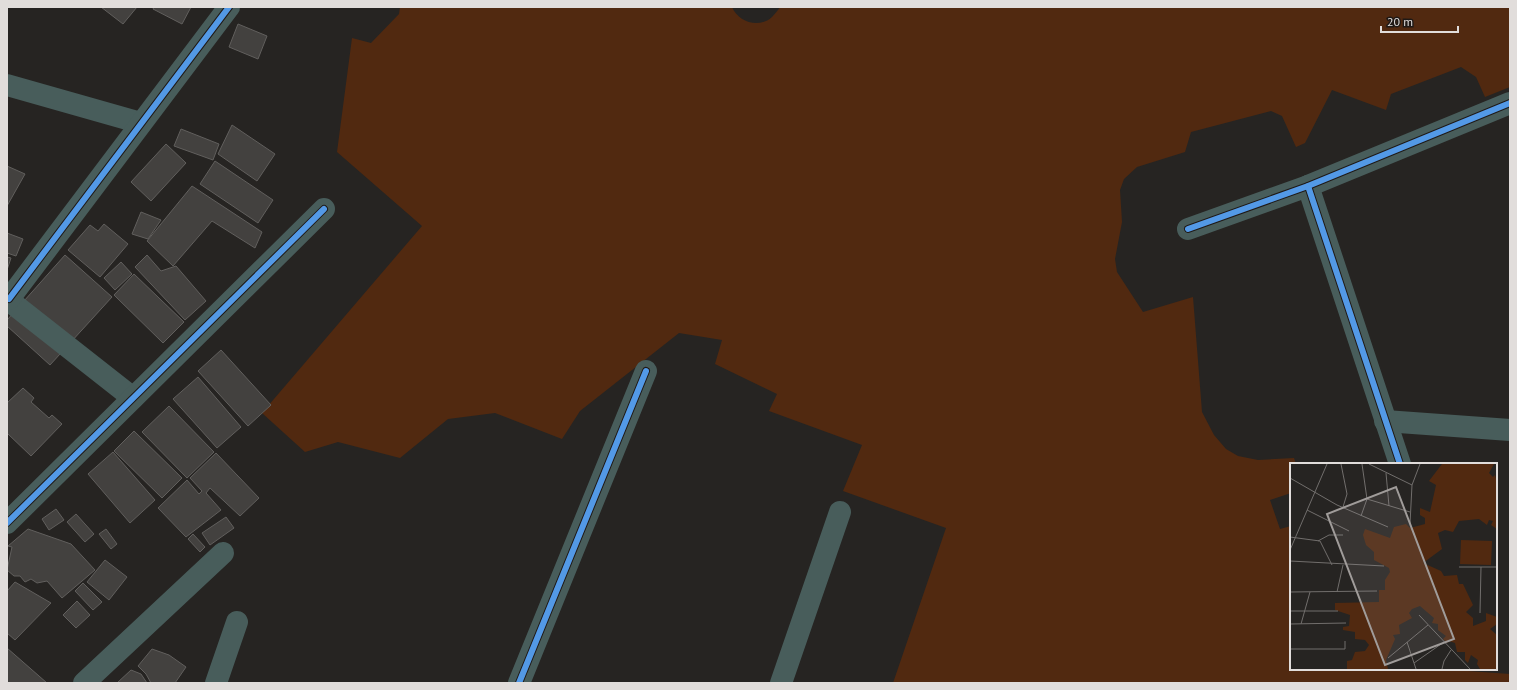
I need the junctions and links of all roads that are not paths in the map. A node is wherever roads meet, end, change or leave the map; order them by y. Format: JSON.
{"nodes":[{"id":1,"x":229,"y":7,"type":"edge"},
{"id":2,"x":7,"y":85,"type":"edge"},
{"id":3,"x":1510,"y":103,"type":"edge"},
{"id":4,"x":141,"y":123,"type":"junction"},
{"id":5,"x":1308,"y":186,"type":"junction"},
{"id":6,"x":324,"y":209,"type":"dead end"},
{"id":7,"x":1188,"y":229,"type":"dead end"},
{"id":8,"x":8,"y":299,"type":"edge"},
{"id":9,"x":646,"y":371,"type":"dead end"},
{"id":10,"x":133,"y":398,"type":"junction"},
{"id":11,"x":1385,"y":421,"type":"junction"},
{"id":12,"x":1510,"y":430,"type":"edge"},
{"id":13,"x":1400,"y":463,"type":"edge"},
{"id":14,"x":840,"y":512,"type":"dead end"},
{"id":15,"x":7,"y":523,"type":"edge"},
{"id":16,"x":223,"y":553,"type":"dead end"},
{"id":17,"x":237,"y":622,"type":"dead end"},
{"id":18,"x":84,"y":683,"type":"edge"},
{"id":19,"x":216,"y":683,"type":"edge"},
{"id":20,"x":519,"y":683,"type":"edge"},
{"id":21,"x":781,"y":683,"type":"edge"}],
"edges":[{"from":1,"to":4,"type":"street"},
{"from":2,"to":4,"type":"street"},
{"from":3,"to":5,"type":"street"},
{"from":4,"to":8,"type":"street"},
{"from":5,"to":7,"type":"street"},
{"from":5,"to":11,"type":"street"},
{"from":6,"to":10,"type":"street"},
{"from":8,"to":10,"type":"street"},
{"from":9,"to":20,"type":"street"},
{"from":10,"to":15,"type":"street"},
{"from":11,"to":12,"type":"street"},
{"from":11,"to":13,"type":"street"},
{"from":14,"to":21,"type":"street"},
{"from":16,"to":18,"type":"street"},
{"from":17,"to":19,"type":"street"}]}
